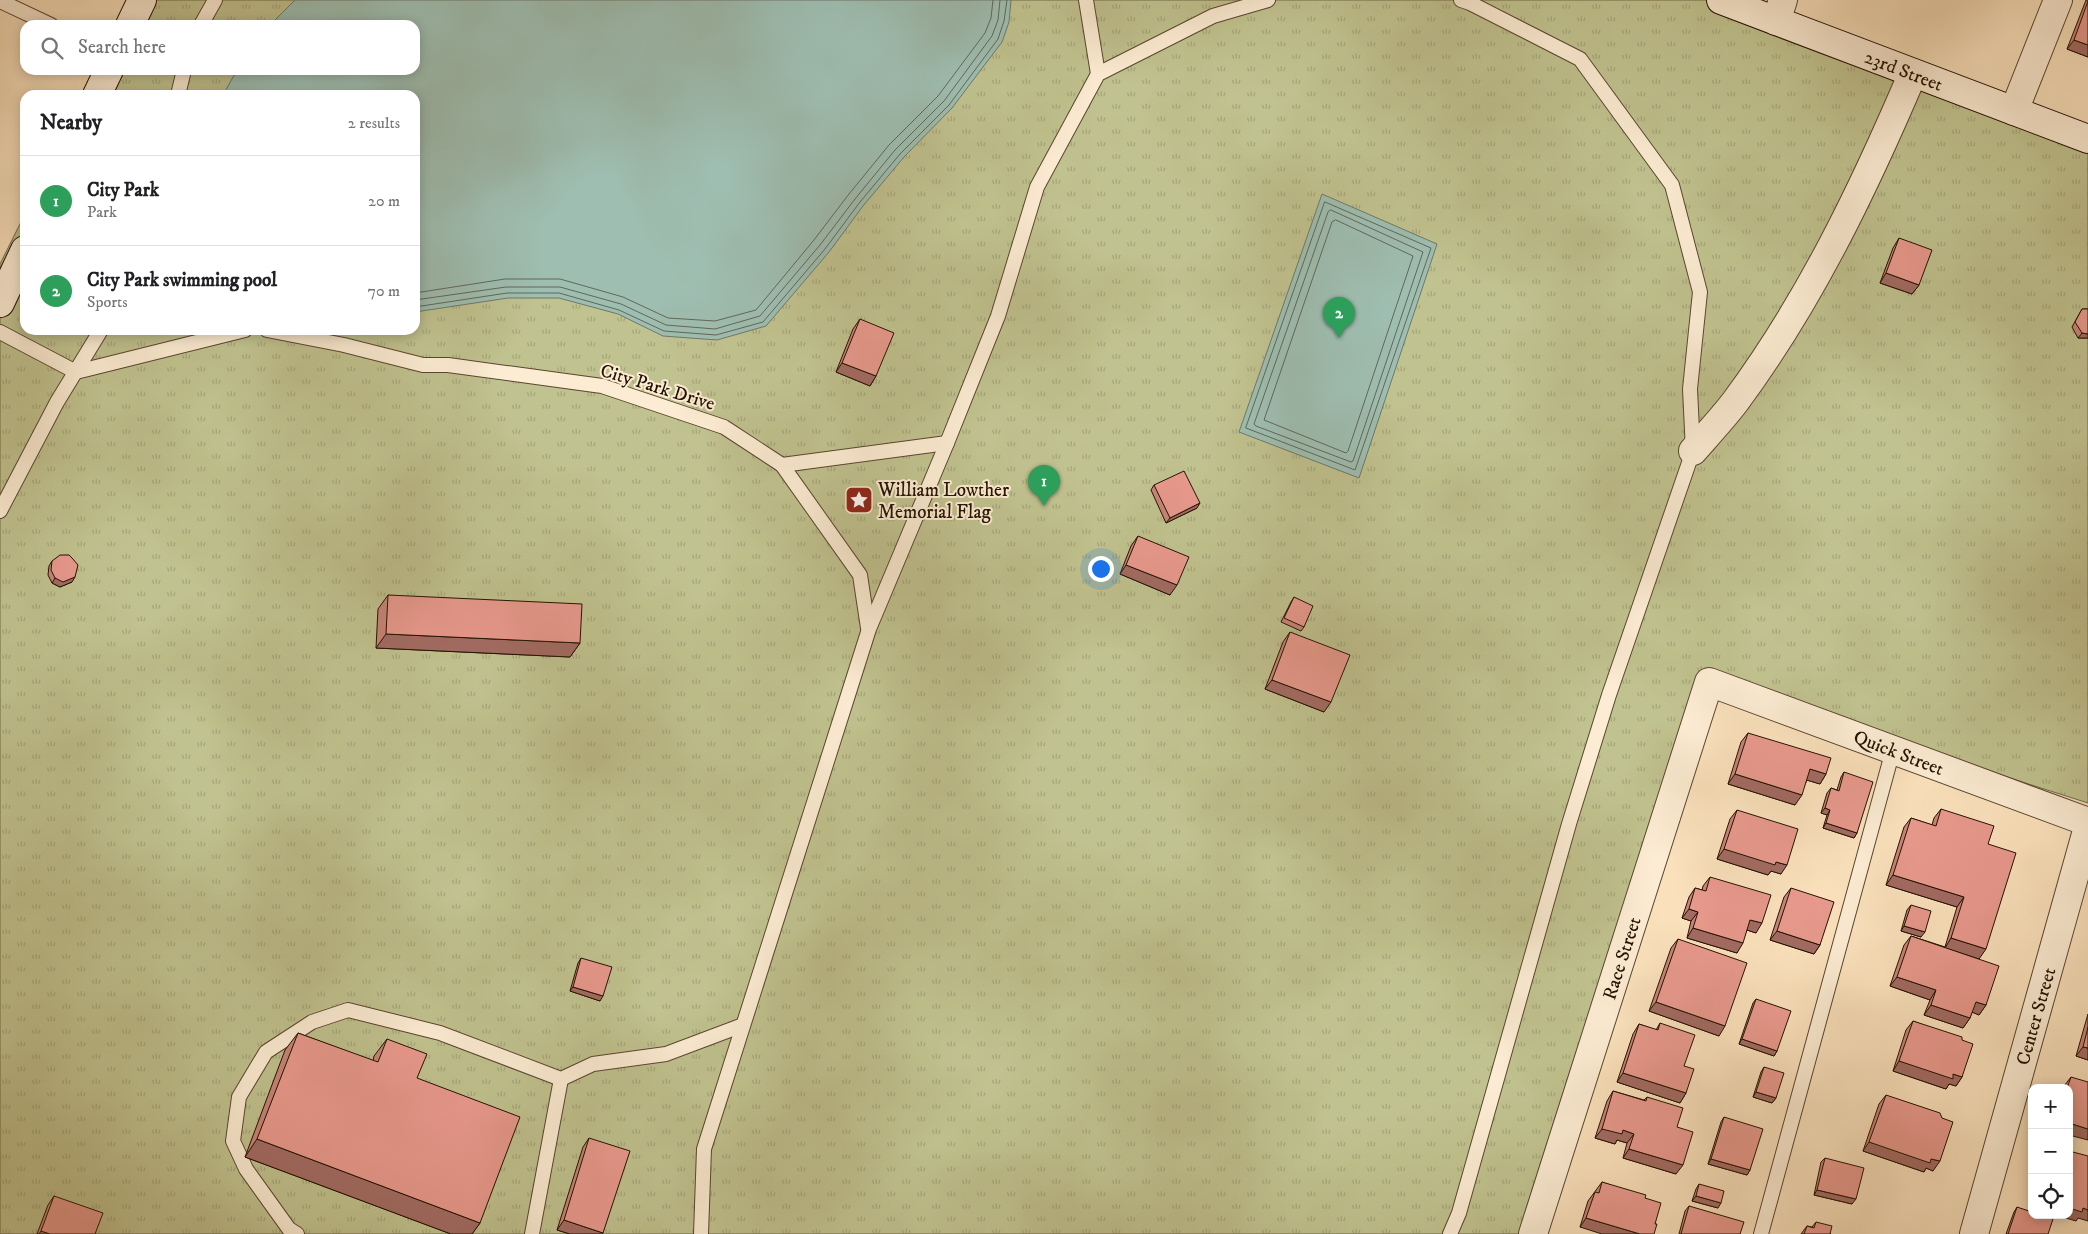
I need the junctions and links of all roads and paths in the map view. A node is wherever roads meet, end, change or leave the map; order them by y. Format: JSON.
{"nodes":[{"id":1,"x":142,"y":0,"type":"edge"},
{"id":2,"x":215,"y":0,"type":"edge"},
{"id":3,"x":1086,"y":0,"type":"edge"},
{"id":4,"x":1268,"y":0,"type":"edge"},
{"id":5,"x":1460,"y":0,"type":"edge"},
{"id":6,"x":1721,"y":0,"type":"edge"},
{"id":7,"x":2058,"y":0,"type":"edge"},
{"id":8,"x":0,"y":1,"type":"edge"},
{"id":9,"x":1780,"y":10,"type":"edge"},
{"id":10,"x":40,"y":20,"type":"edge"},
{"id":11,"x":132,"y":20,"type":"edge"},
{"id":12,"x":204,"y":20,"type":"edge"},
{"id":13,"x":1913,"y":73,"type":"junction"},
{"id":14,"x":1098,"y":74,"type":"junction"},
{"id":15,"x":107,"y":75,"type":"edge"},
{"id":16,"x":183,"y":75,"type":"edge"},
{"id":17,"x":99,"y":90,"type":"edge"},
{"id":18,"x":179,"y":90,"type":"edge"},
{"id":19,"x":2014,"y":111,"type":"junction"},
{"id":20,"x":2088,"y":139,"type":"edge"},
{"id":21,"x":20,"y":261,"type":"edge"},
{"id":22,"x":0,"y":303,"type":"edge"},
{"id":23,"x":0,"y":332,"type":"edge"},
{"id":24,"x":98,"y":335,"type":"edge"},
{"id":25,"x":225,"y":335,"type":"edge"},
{"id":26,"x":293,"y":335,"type":"edge"},
{"id":27,"x":76,"y":372,"type":"junction"},
{"id":28,"x":947,"y":443,"type":"junction"},
{"id":29,"x":1693,"y":451,"type":"junction"},
{"id":30,"x":782,"y":465,"type":"junction"},
{"id":31,"x":0,"y":511,"type":"edge"},
{"id":32,"x":869,"y":628,"type":"junction"},
{"id":33,"x":1709,"y":682,"type":"joint"},
{"id":34,"x":1893,"y":750,"type":"junction"},
{"id":35,"x":2088,"y":822,"type":"edge"},
{"id":36,"x":2088,"y":827,"type":"edge"},
{"id":37,"x":743,"y":1025,"type":"junction"},
{"id":38,"x":561,"y":1079,"type":"junction"},
{"id":39,"x":297,"y":1234,"type":"edge"},
{"id":40,"x":532,"y":1234,"type":"edge"},
{"id":41,"x":701,"y":1234,"type":"edge"},
{"id":42,"x":1450,"y":1234,"type":"edge"},
{"id":43,"x":1533,"y":1234,"type":"edge"},
{"id":44,"x":1762,"y":1234,"type":"edge"},
{"id":45,"x":1974,"y":1234,"type":"edge"}],
"edges":[{"from":1,"to":11,"type":"street"},
{"from":2,"to":12,"type":"lane"},
{"from":3,"to":14,"type":"lane"},
{"from":4,"to":14,"type":"lane"},
{"from":5,"to":29,"type":"lane"},
{"from":6,"to":9,"type":"street","name":"23rd Street"},
{"from":7,"to":19,"type":"street"},
{"from":8,"to":10,"type":"lane"},
{"from":9,"to":13,"type":"street","name":"23rd Street"},
{"from":13,"to":19,"type":"street","name":"23rd Street"},
{"from":13,"to":29,"type":"street"},
{"from":14,"to":28,"type":"lane"},
{"from":15,"to":17,"type":"street"},
{"from":16,"to":18,"type":"lane"},
{"from":19,"to":20,"type":"street","name":"23rd Street"},
{"from":21,"to":22,"type":"street"},
{"from":23,"to":27,"type":"lane"},
{"from":24,"to":27,"type":"lane"},
{"from":25,"to":27,"type":"lane"},
{"from":26,"to":30,"type":"lane","name":"City Park Drive"},
{"from":27,"to":31,"type":"lane"},
{"from":28,"to":30,"type":"lane"},
{"from":28,"to":32,"type":"lane"},
{"from":29,"to":42,"type":"lane"},
{"from":30,"to":32,"type":"lane","name":"City Park Drive"},
{"from":32,"to":37,"type":"lane"},
{"from":33,"to":34,"type":"street","name":"Quick Street"},
{"from":33,"to":43,"type":"street","name":"Race Street"},
{"from":34,"to":35,"type":"street","name":"Quick Street"},
{"from":34,"to":44,"type":"lane"},
{"from":36,"to":45,"type":"street","name":"Center Street"},
{"from":37,"to":38,"type":"lane"},
{"from":37,"to":41,"type":"lane"},
{"from":38,"to":39,"type":"lane"},
{"from":38,"to":40,"type":"lane"}]}
